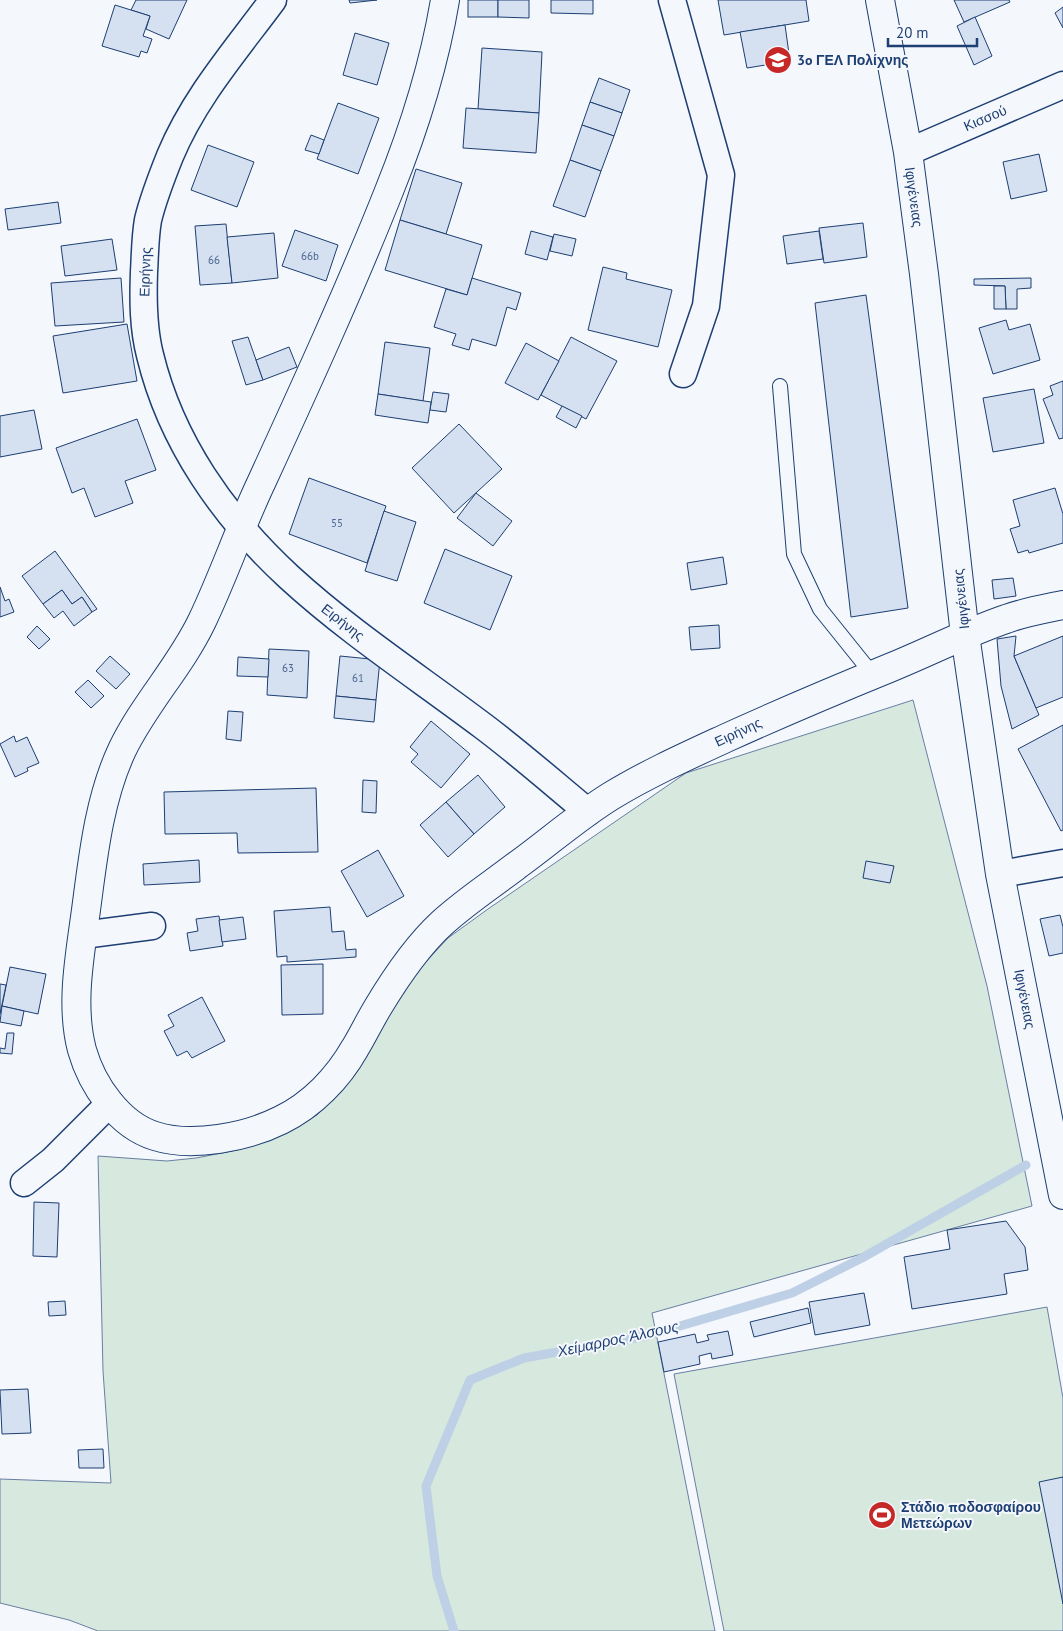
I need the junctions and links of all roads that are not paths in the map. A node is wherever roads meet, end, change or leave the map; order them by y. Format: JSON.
{"nodes":[{"id":1,"x":273,"y":0,"type":"edge"},
{"id":2,"x":445,"y":0,"type":"edge"},
{"id":3,"x":672,"y":0,"type":"edge"},
{"id":4,"x":880,"y":0,"type":"edge"},
{"id":5,"x":1063,"y":85,"type":"edge"},
{"id":6,"x":908,"y":152,"type":"junction"},
{"id":7,"x":684,"y":374,"type":"dead end"},
{"id":8,"x":780,"y":386,"type":"dead end"},
{"id":9,"x":241,"y":527,"type":"junction"},
{"id":10,"x":1063,"y":605,"type":"edge"},
{"id":11,"x":965,"y":635,"type":"junction"},
{"id":12,"x":874,"y":674,"type":"junction"},
{"id":13,"x":588,"y":812,"type":"junction"},
{"id":14,"x":1063,"y":863,"type":"edge"},
{"id":15,"x":1000,"y":874,"type":"junction"},
{"id":16,"x":152,"y":926,"type":"dead end"},
{"id":17,"x":83,"y":935,"type":"junction"},
{"id":18,"x":110,"y":1102,"type":"junction"},
{"id":19,"x":24,"y":1183,"type":"dead end"},
{"id":20,"x":1063,"y":1195,"type":"edge"}],
"edges":[{"from":1,"to":9,"type":"street","name":"Ειρήνης"},
{"from":2,"to":9,"type":"street"},
{"from":3,"to":7,"type":"street"},
{"from":4,"to":6,"type":"street","name":"Ιφιγένειας"},
{"from":5,"to":6,"type":"street","name":"Κισσού"},
{"from":6,"to":11,"type":"street","name":"Ιφιγένειας"},
{"from":8,"to":12,"type":"lane"},
{"from":9,"to":13,"type":"street","name":"Ειρήνης"},
{"from":9,"to":17,"type":"street"},
{"from":10,"to":11,"type":"street","name":"Ειρήνης"},
{"from":11,"to":12,"type":"street","name":"Ειρήνης"},
{"from":11,"to":15,"type":"street","name":"Ιφιγένειας"},
{"from":12,"to":13,"type":"street","name":"Ειρήνης"},
{"from":13,"to":18,"type":"street"},
{"from":14,"to":15,"type":"street"},
{"from":15,"to":20,"type":"street","name":"Ιφιγένειας"},
{"from":16,"to":17,"type":"street"},
{"from":17,"to":18,"type":"street"},
{"from":18,"to":19,"type":"street"}]}
